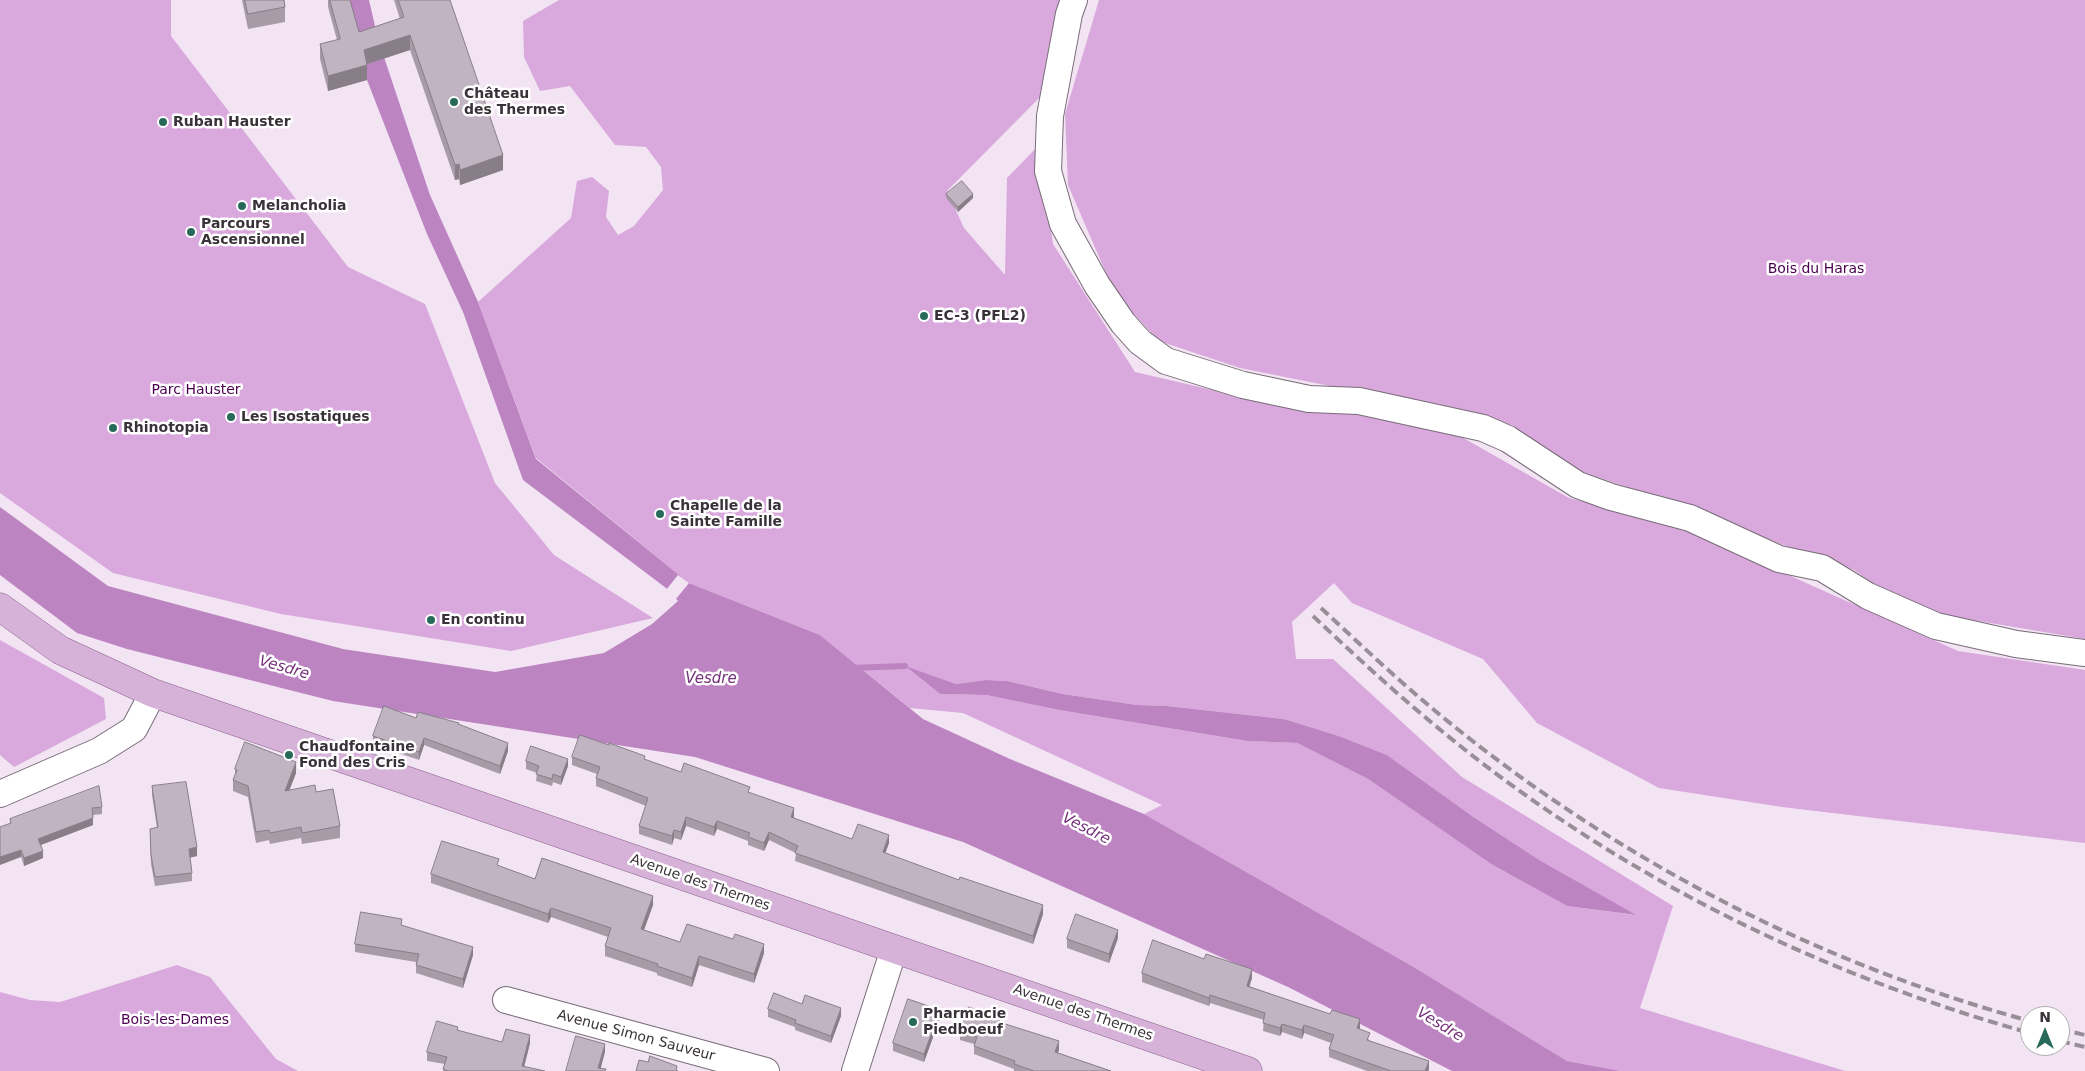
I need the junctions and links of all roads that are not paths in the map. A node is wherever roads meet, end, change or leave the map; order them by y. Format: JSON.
{"nodes":[{"id":1,"x":1074,"y":0,"type":"edge"},
{"id":2,"x":11,"y":615,"type":"edge"},
{"id":3,"x":2085,"y":653,"type":"edge"},
{"id":4,"x":153,"y":693,"type":"junction"},
{"id":5,"x":0,"y":794,"type":"edge"},
{"id":6,"x":894,"y":949,"type":"junction"},
{"id":7,"x":506,"y":1000,"type":"dead end"},
{"id":8,"x":766,"y":1071,"type":"edge"},
{"id":9,"x":855,"y":1071,"type":"edge"},
{"id":10,"x":1248,"y":1071,"type":"edge"}],
"edges":[{"from":1,"to":3,"type":"street"},
{"from":2,"to":4,"type":"main road","name":"Avenue des Thermes"},
{"from":4,"to":5,"type":"street"},
{"from":4,"to":6,"type":"main road","name":"Avenue des Thermes"},
{"from":6,"to":9,"type":"street"},
{"from":6,"to":10,"type":"main road","name":"Avenue des Thermes"},
{"from":7,"to":8,"type":"street","name":"Avenue Simon Sauveur"}]}
